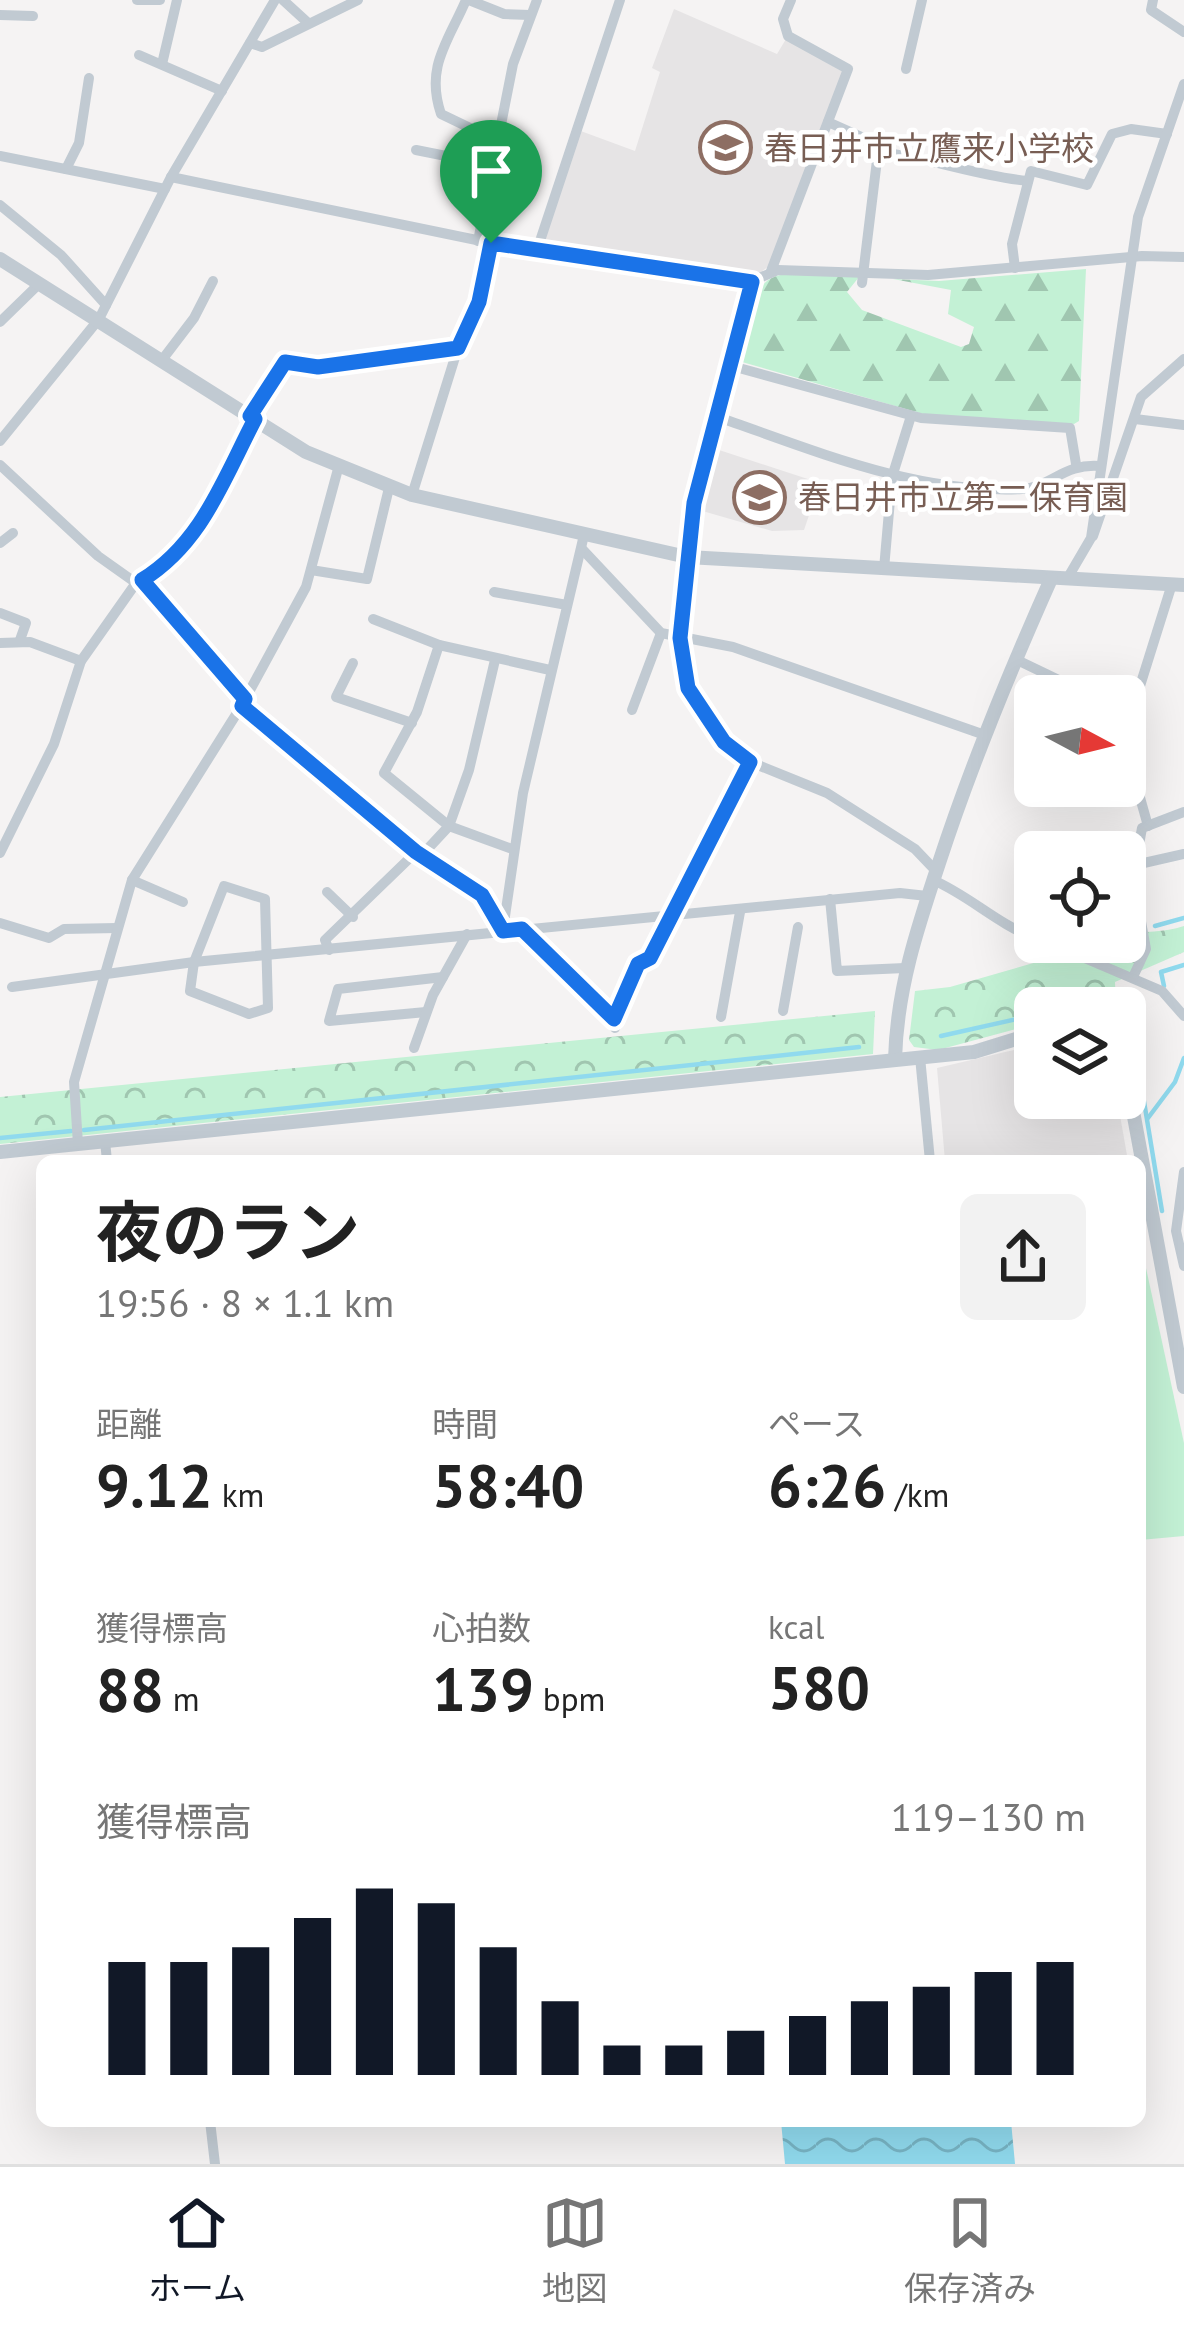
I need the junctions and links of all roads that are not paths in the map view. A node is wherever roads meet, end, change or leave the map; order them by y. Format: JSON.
{"nodes":[{"id":1,"x":137,"y":0,"type":"edge"},
{"id":2,"x":160,"y":0,"type":"edge"},
{"id":3,"x":177,"y":0,"type":"edge"},
{"id":4,"x":279,"y":0,"type":"edge"},
{"id":5,"x":358,"y":0,"type":"edge"},
{"id":6,"x":467,"y":0,"type":"edge"},
{"id":7,"x":537,"y":0,"type":"edge"},
{"id":8,"x":620,"y":0,"type":"edge"},
{"id":9,"x":791,"y":0,"type":"edge"},
{"id":10,"x":922,"y":0,"type":"edge"},
{"id":11,"x":1153,"y":0,"type":"edge"},
{"id":12,"x":0,"y":14,"type":"edge"},
{"id":13,"x":530,"y":15,"type":"junction"},
{"id":14,"x":33,"y":16,"type":"dead end"},
{"id":15,"x":308,"y":22,"type":"junction"},
{"id":16,"x":1184,"y":32,"type":"edge"},
{"id":17,"x":250,"y":43,"type":"junction"},
{"id":18,"x":139,"y":55,"type":"dead end"},
{"id":19,"x":162,"y":64,"type":"junction"},
{"id":20,"x":906,"y":69,"type":"dead end"},
{"id":21,"x":89,"y":78,"type":"dead end"},
{"id":22,"x":1184,"y":84,"type":"edge"},
{"id":23,"x":222,"y":91,"type":"junction"},
{"id":24,"x":1181,"y":100,"type":"edge"},
{"id":25,"x":828,"y":122,"type":"junction"},
{"id":26,"x":1167,"y":134,"type":"junction"},
{"id":27,"x":495,"y":140,"type":"junction"},
{"id":28,"x":416,"y":150,"type":"dead end"},
{"id":29,"x":878,"y":152,"type":"junction"},
{"id":30,"x":0,"y":157,"type":"edge"},
{"id":31,"x":491,"y":165,"type":"junction"},
{"id":32,"x":65,"y":169,"type":"junction"},
{"id":33,"x":1028,"y":181,"type":"junction"},
{"id":34,"x":168,"y":183,"type":"junction"},
{"id":35,"x":0,"y":205,"type":"edge"},
{"id":36,"x":484,"y":242,"type":"junction"},
{"id":37,"x":538,"y":250,"type":"junction"},
{"id":38,"x":1184,"y":257,"type":"edge"},
{"id":39,"x":0,"y":259,"type":"edge"},
{"id":40,"x":1131,"y":259,"type":"junction"},
{"id":41,"x":1015,"y":268,"type":"junction"},
{"id":42,"x":771,"y":271,"type":"junction"},
{"id":43,"x":863,"y":278,"type":"junction"},
{"id":44,"x":213,"y":281,"type":"dead end"},
{"id":45,"x":752,"y":282,"type":"junction"},
{"id":46,"x":40,"y":283,"type":"junction"},
{"id":47,"x":102,"y":312,"type":"junction"},
{"id":48,"x":0,"y":322,"type":"edge"},
{"id":49,"x":458,"y":348,"type":"junction"},
{"id":50,"x":1184,"y":358,"type":"edge"},
{"id":51,"x":162,"y":360,"type":"junction"},
{"id":52,"x":728,"y":365,"type":"junction"},
{"id":53,"x":715,"y":416,"type":"junction"},
{"id":54,"x":911,"y":416,"type":"junction"},
{"id":55,"x":253,"y":418,"type":"junction"},
{"id":56,"x":1135,"y":419,"type":"junction"},
{"id":57,"x":1184,"y":425,"type":"edge"},
{"id":58,"x":0,"y":441,"type":"edge"},
{"id":59,"x":1076,"y":464,"type":"junction"},
{"id":60,"x":0,"y":465,"type":"edge"},
{"id":61,"x":1100,"y":466,"type":"junction"},
{"id":62,"x":338,"y":469,"type":"junction"},
{"id":63,"x":892,"y":477,"type":"junction"},
{"id":64,"x":389,"y":488,"type":"junction"},
{"id":65,"x":412,"y":496,"type":"junction"},
{"id":66,"x":13,"y":533,"type":"dead end"},
{"id":67,"x":1090,"y":538,"type":"junction"},
{"id":68,"x":583,"y":542,"type":"junction"},
{"id":69,"x":0,"y":543,"type":"edge"},
{"id":70,"x":687,"y":557,"type":"junction"},
{"id":71,"x":884,"y":569,"type":"junction"},
{"id":72,"x":311,"y":570,"type":"junction"},
{"id":73,"x":1059,"y":579,"type":"junction"},
{"id":74,"x":139,"y":581,"type":"junction"},
{"id":75,"x":1178,"y":585,"type":"edge"},
{"id":76,"x":494,"y":592,"type":"dead end"},
{"id":77,"x":567,"y":605,"type":"junction"},
{"id":78,"x":0,"y":614,"type":"edge"},
{"id":79,"x":373,"y":619,"type":"dead end"},
{"id":80,"x":661,"y":633,"type":"junction"},
{"id":81,"x":680,"y":638,"type":"junction"},
{"id":82,"x":20,"y":640,"type":"junction"},
{"id":83,"x":0,"y":643,"type":"edge"},
{"id":84,"x":439,"y":645,"type":"junction"},
{"id":85,"x":1015,"y":659,"type":"junction"},
{"id":86,"x":495,"y":660,"type":"junction"},
{"id":87,"x":81,"y":661,"type":"junction"},
{"id":88,"x":353,"y":663,"type":"dead end"},
{"id":89,"x":550,"y":670,"type":"junction"},
{"id":90,"x":1048,"y":675,"type":"edge"},
{"id":91,"x":1144,"y":675,"type":"edge"},
{"id":92,"x":243,"y":702,"type":"junction"},
{"id":93,"x":632,"y":710,"type":"dead end"},
{"id":94,"x":412,"y":723,"type":"junction"},
{"id":95,"x":982,"y":734,"type":"junction"},
{"id":96,"x":750,"y":762,"type":"junction"},
{"id":97,"x":1143,"y":807,"type":"edge"},
{"id":98,"x":1184,"y":812,"type":"edge"},
{"id":99,"x":449,"y":826,"type":"junction"},
{"id":100,"x":1148,"y":826,"type":"junction"},
{"id":101,"x":1141,"y":831,"type":"edge"},
{"id":102,"x":512,"y":849,"type":"junction"},
{"id":103,"x":0,"y":853,"type":"edge"},
{"id":104,"x":419,"y":854,"type":"junction"},
{"id":105,"x":1184,"y":854,"type":"edge"},
{"id":106,"x":1146,"y":863,"type":"edge"},
{"id":107,"x":935,"y":876,"type":"junction"},
{"id":108,"x":132,"y":880,"type":"junction"},
{"id":109,"x":327,"y":892,"type":"dead end"},
{"id":110,"x":927,"y":896,"type":"junction"},
{"id":111,"x":830,"y":899,"type":"junction"},
{"id":112,"x":183,"y":902,"type":"dead end"},
{"id":113,"x":740,"y":912,"type":"dead end"},
{"id":114,"x":671,"y":913,"type":"junction"},
{"id":115,"x":353,"y":917,"type":"junction"},
{"id":116,"x":0,"y":922,"type":"edge"},
{"id":117,"x":797,"y":927,"type":"dead end"},
{"id":118,"x":116,"y":928,"type":"junction"},
{"id":119,"x":1014,"y":928,"type":"edge"},
{"id":120,"x":522,"y":929,"type":"junction"},
{"id":121,"x":503,"y":931,"type":"junction"},
{"id":122,"x":467,"y":934,"type":"junction"},
{"id":123,"x":329,"y":950,"type":"junction"},
{"id":124,"x":266,"y":956,"type":"junction"},
{"id":125,"x":194,"y":962,"type":"junction"},
{"id":126,"x":1099,"y":963,"type":"edge"},
{"id":127,"x":1142,"y":963,"type":"edge"},
{"id":128,"x":905,"y":968,"type":"junction"},
{"id":129,"x":104,"y":973,"type":"junction"},
{"id":130,"x":443,"y":977,"type":"junction"},
{"id":131,"x":1133,"y":977,"type":"junction"},
{"id":132,"x":12,"y":987,"type":"dead end"},
{"id":133,"x":783,"y":1011,"type":"dead end"},
{"id":134,"x":426,"y":1012,"type":"junction"},
{"id":135,"x":1184,"y":1016,"type":"edge"},
{"id":136,"x":722,"y":1017,"type":"dead end"},
{"id":137,"x":1014,"y":1040,"type":"edge"},
{"id":138,"x":414,"y":1048,"type":"dead end"},
{"id":139,"x":920,"y":1057,"type":"junction"},
{"id":140,"x":895,"y":1060,"type":"junction"},
{"id":141,"x":1134,"y":1119,"type":"edge"},
{"id":142,"x":105,"y":1142,"type":"junction"},
{"id":143,"x":78,"y":1144,"type":"junction"},
{"id":144,"x":0,"y":1152,"type":"edge"},
{"id":145,"x":106,"y":1155,"type":"edge"},
{"id":146,"x":929,"y":1155,"type":"edge"},
{"id":147,"x":1140,"y":1155,"type":"edge"},
{"id":148,"x":1184,"y":1172,"type":"edge"},
{"id":149,"x":1146,"y":1190,"type":"edge"},
{"id":150,"x":1180,"y":1231,"type":"edge"},
{"id":151,"x":1154,"y":1236,"type":"junction"},
{"id":152,"x":1184,"y":1266,"type":"edge"},
{"id":153,"x":1184,"y":1387,"type":"edge"},
{"id":154,"x":211,"y":2127,"type":"edge"},
{"id":155,"x":215,"y":2164,"type":"edge"}],
"edges":[{"from":1,"to":2,"type":"street"},
{"from":3,"to":19,"type":"street"},
{"from":4,"to":15,"type":"street"},
{"from":4,"to":17,"type":"street"},
{"from":5,"to":15,"type":"street"},
{"from":6,"to":13,"type":"street"},
{"from":6,"to":27,"type":"street"},
{"from":7,"to":13,"type":"street"},
{"from":8,"to":37,"type":"street"},
{"from":9,"to":25,"type":"street"},
{"from":10,"to":20,"type":"street"},
{"from":11,"to":16,"type":"street"},
{"from":12,"to":14,"type":"street"},
{"from":13,"to":27,"type":"street"},
{"from":15,"to":17,"type":"street"},
{"from":17,"to":23,"type":"street"},
{"from":18,"to":19,"type":"street"},
{"from":19,"to":23,"type":"street"},
{"from":21,"to":32,"type":"street"},
{"from":22,"to":24,"type":"street"},
{"from":23,"to":34,"type":"street"},
{"from":24,"to":26,"type":"street"},
{"from":25,"to":29,"type":"street"},
{"from":25,"to":42,"type":"street"},
{"from":26,"to":33,"type":"street"},
{"from":26,"to":40,"type":"street"},
{"from":27,"to":31,"type":"street"},
{"from":28,"to":31,"type":"street"},
{"from":29,"to":33,"type":"street"},
{"from":29,"to":43,"type":"street"},
{"from":30,"to":32,"type":"street"},
{"from":31,"to":36,"type":"street"},
{"from":32,"to":34,"type":"street"},
{"from":33,"to":41,"type":"street"},
{"from":34,"to":36,"type":"street"},
{"from":34,"to":47,"type":"street"},
{"from":35,"to":47,"type":"street"},
{"from":36,"to":37,"type":"street"},
{"from":36,"to":49,"type":"street"},
{"from":37,"to":45,"type":"street"},
{"from":38,"to":40,"type":"street"},
{"from":39,"to":46,"type":"street"},
{"from":40,"to":41,"type":"street"},
{"from":40,"to":61,"type":"street"},
{"from":41,"to":43,"type":"street"},
{"from":42,"to":43,"type":"street"},
{"from":42,"to":45,"type":"street"},
{"from":44,"to":51,"type":"street"},
{"from":45,"to":52,"type":"street"},
{"from":46,"to":47,"type":"street"},
{"from":46,"to":48,"type":"street"},
{"from":47,"to":51,"type":"street"},
{"from":47,"to":58,"type":"street"},
{"from":49,"to":55,"type":"street"},
{"from":49,"to":65,"type":"street"},
{"from":50,"to":56,"type":"street"},
{"from":51,"to":55,"type":"street"},
{"from":52,"to":53,"type":"street"},
{"from":52,"to":54,"type":"street"},
{"from":53,"to":63,"type":"street"},
{"from":53,"to":70,"type":"street"},
{"from":54,"to":59,"type":"street"},
{"from":54,"to":63,"type":"street"},
{"from":55,"to":62,"type":"street"},
{"from":55,"to":74,"type":"street"},
{"from":56,"to":57,"type":"street"},
{"from":56,"to":67,"type":"street"},
{"from":59,"to":61,"type":"street"},
{"from":59,"to":63,"type":"street"},
{"from":60,"to":74,"type":"street"},
{"from":61,"to":67,"type":"street"},
{"from":62,"to":64,"type":"street"},
{"from":62,"to":72,"type":"street"},
{"from":63,"to":71,"type":"street"},
{"from":64,"to":65,"type":"street"},
{"from":64,"to":72,"type":"street"},
{"from":65,"to":68,"type":"street"},
{"from":66,"to":69,"type":"street"},
{"from":67,"to":73,"type":"street"},
{"from":68,"to":70,"type":"street"},
{"from":68,"to":77,"type":"street"},
{"from":68,"to":80,"type":"street"},
{"from":70,"to":71,"type":"street"},
{"from":70,"to":81,"type":"street"},
{"from":71,"to":73,"type":"street"},
{"from":72,"to":92,"type":"street"},
{"from":73,"to":75,"type":"street"},
{"from":73,"to":85,"type":"street"},
{"from":74,"to":87,"type":"street"},
{"from":74,"to":92,"type":"street"},
{"from":75,"to":91,"type":"street"},
{"from":76,"to":77,"type":"street"},
{"from":77,"to":89,"type":"street"},
{"from":78,"to":82,"type":"street"},
{"from":79,"to":84,"type":"street"},
{"from":80,"to":81,"type":"street"},
{"from":80,"to":93,"type":"street"},
{"from":81,"to":95,"type":"street"},
{"from":81,"to":96,"type":"street"},
{"from":82,"to":83,"type":"street"},
{"from":82,"to":87,"type":"street"},
{"from":84,"to":86,"type":"street"},
{"from":84,"to":94,"type":"street"},
{"from":85,"to":90,"type":"street"},
{"from":85,"to":95,"type":"street"},
{"from":86,"to":89,"type":"street"},
{"from":86,"to":99,"type":"street"},
{"from":87,"to":103,"type":"street"},
{"from":88,"to":94,"type":"street"},
{"from":89,"to":102,"type":"street"},
{"from":92,"to":104,"type":"street"},
{"from":92,"to":108,"type":"street"},
{"from":94,"to":99,"type":"street"},
{"from":95,"to":107,"type":"street"},
{"from":96,"to":107,"type":"street"},
{"from":96,"to":114,"type":"street"},
{"from":97,"to":100,"type":"street"},
{"from":98,"to":100,"type":"street"},
{"from":99,"to":102,"type":"street"},
{"from":99,"to":104,"type":"street"},
{"from":100,"to":101,"type":"street"},
{"from":102,"to":121,"type":"street"},
{"from":104,"to":115,"type":"street"},
{"from":104,"to":121,"type":"street"},
{"from":105,"to":106,"type":"street"},
{"from":107,"to":110,"type":"street"},
{"from":107,"to":119,"type":"street"},
{"from":108,"to":112,"type":"street"},
{"from":108,"to":118,"type":"street"},
{"from":109,"to":115,"type":"street"},
{"from":110,"to":111,"type":"street"},
{"from":110,"to":128,"type":"street"},
{"from":111,"to":114,"type":"street"},
{"from":111,"to":128,"type":"street"},
{"from":113,"to":136,"type":"street"},
{"from":114,"to":120,"type":"street"},
{"from":114,"to":120,"type":"street"},
{"from":115,"to":123,"type":"street"},
{"from":116,"to":118,"type":"street"},
{"from":117,"to":133,"type":"street"},
{"from":118,"to":129,"type":"street"},
{"from":120,"to":121,"type":"street"},
{"from":121,"to":122,"type":"street"},
{"from":122,"to":123,"type":"street"},
{"from":122,"to":130,"type":"street"},
{"from":123,"to":124,"type":"street"},
{"from":124,"to":125,"type":"street"},
{"from":124,"to":125,"type":"street"},
{"from":124,"to":125,"type":"street"},
{"from":125,"to":129,"type":"street"},
{"from":126,"to":131,"type":"street"},
{"from":127,"to":131,"type":"street"},
{"from":128,"to":140,"type":"street"},
{"from":129,"to":132,"type":"street"},
{"from":129,"to":143,"type":"street"},
{"from":130,"to":134,"type":"street"},
{"from":130,"to":134,"type":"street"},
{"from":131,"to":135,"type":"street"},
{"from":134,"to":138,"type":"street"},
{"from":137,"to":139,"type":"street"},
{"from":139,"to":140,"type":"street"},
{"from":139,"to":146,"type":"street"},
{"from":140,"to":142,"type":"street"},
{"from":141,"to":147,"type":"street"},
{"from":142,"to":143,"type":"street"},
{"from":142,"to":145,"type":"street"},
{"from":143,"to":144,"type":"street"},
{"from":148,"to":150,"type":"street"},
{"from":149,"to":151,"type":"street"},
{"from":150,"to":151,"type":"street"},
{"from":150,"to":152,"type":"street"},
{"from":151,"to":153,"type":"street"},
{"from":154,"to":155,"type":"street"}]}
